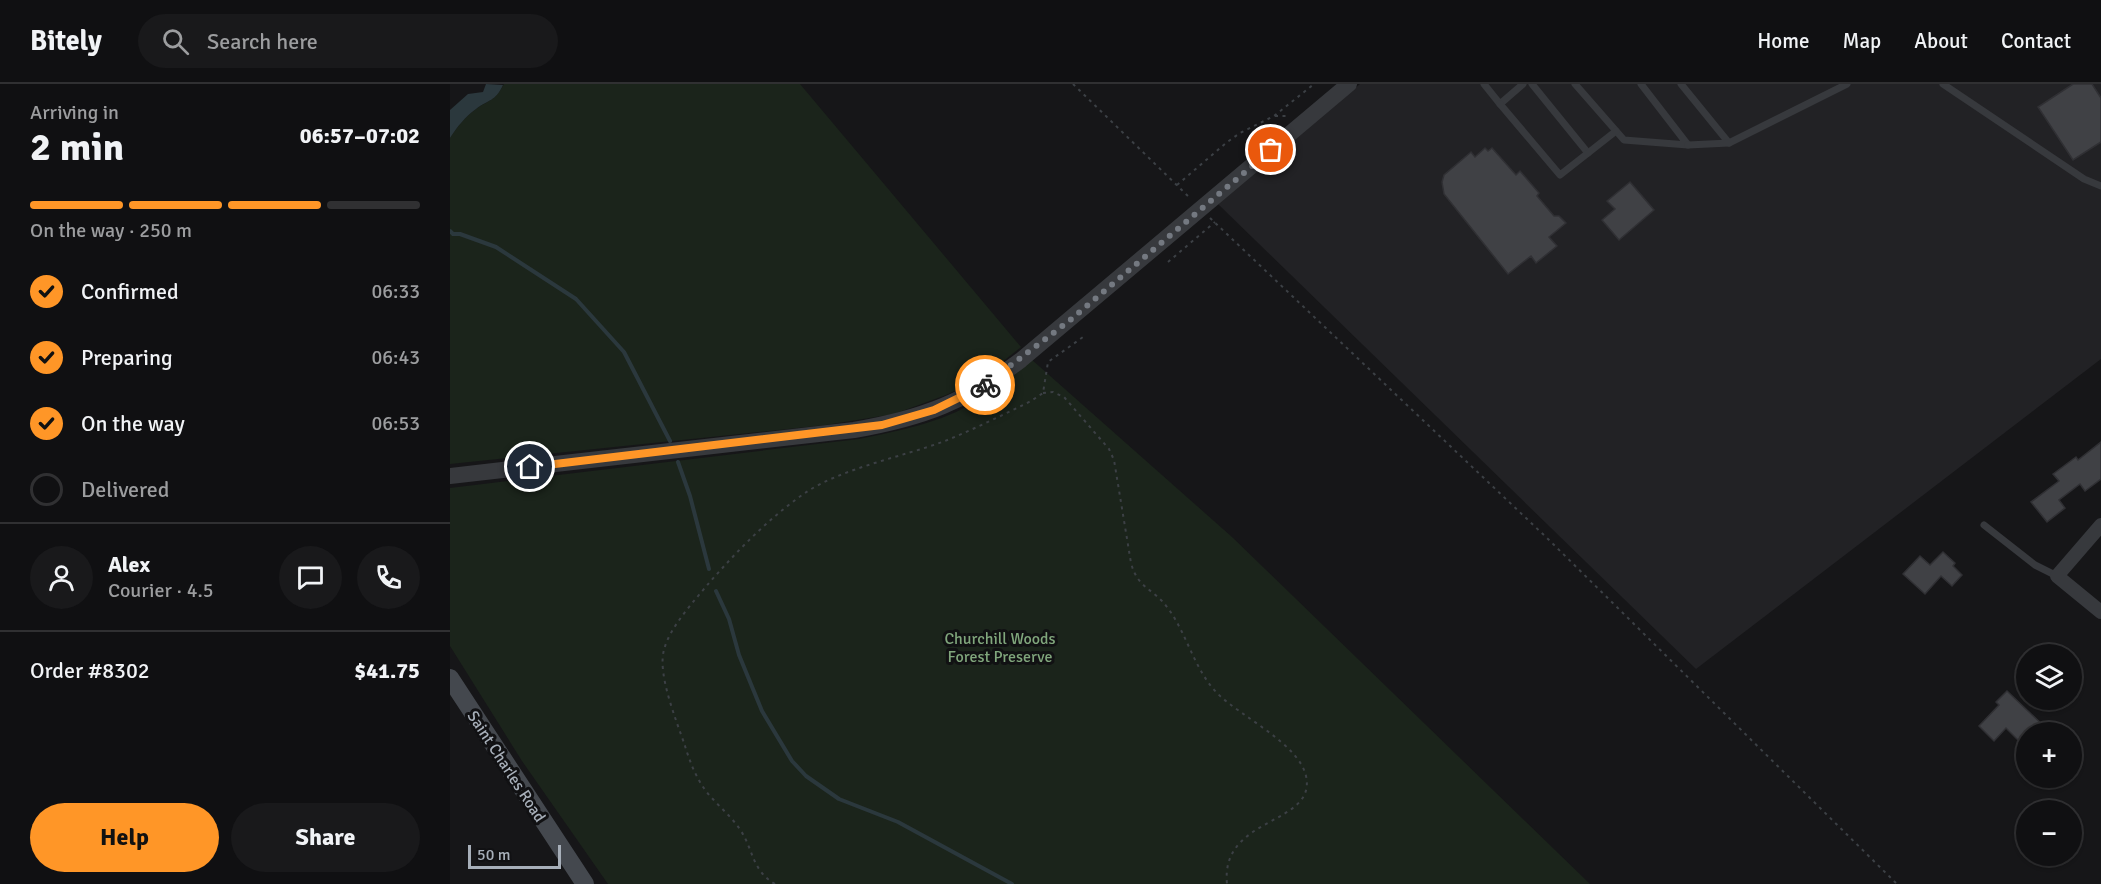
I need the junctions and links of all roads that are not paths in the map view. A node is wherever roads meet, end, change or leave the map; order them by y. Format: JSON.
{"nodes":[{"id":1,"x":1349,"y":84,"type":"edge"},
{"id":2,"x":1484,"y":84,"type":"edge"},
{"id":3,"x":1523,"y":84,"type":"edge"},
{"id":4,"x":1532,"y":84,"type":"edge"},
{"id":5,"x":1575,"y":84,"type":"edge"},
{"id":6,"x":1641,"y":84,"type":"edge"},
{"id":7,"x":1682,"y":84,"type":"edge"},
{"id":8,"x":1847,"y":84,"type":"edge"},
{"id":9,"x":1943,"y":84,"type":"edge"},
{"id":10,"x":1500,"y":104,"type":"junction"},
{"id":11,"x":1616,"y":131,"type":"junction"},
{"id":12,"x":1729,"y":143,"type":"junction"},
{"id":13,"x":1688,"y":145,"type":"junction"},
{"id":14,"x":1588,"y":153,"type":"junction"},
{"id":15,"x":2101,"y":186,"type":"edge"},
{"id":16,"x":450,"y":476,"type":"edge"},
{"id":17,"x":1984,"y":525,"type":"dead end"},
{"id":18,"x":2101,"y":525,"type":"edge"},
{"id":19,"x":2057,"y":576,"type":"junction"},
{"id":20,"x":2101,"y":612,"type":"edge"},
{"id":21,"x":450,"y":678,"type":"edge"},
{"id":22,"x":585,"y":884,"type":"edge"}],
"edges":[{"from":1,"to":16,"type":"street"},
{"from":2,"to":10,"type":"lane"},
{"from":3,"to":10,"type":"lane"},
{"from":4,"to":14,"type":"lane"},
{"from":5,"to":11,"type":"lane"},
{"from":6,"to":13,"type":"lane"},
{"from":7,"to":12,"type":"lane"},
{"from":8,"to":12,"type":"lane"},
{"from":9,"to":15,"type":"lane"},
{"from":10,"to":14,"type":"lane"},
{"from":11,"to":13,"type":"lane"},
{"from":11,"to":14,"type":"lane"},
{"from":12,"to":13,"type":"lane"},
{"from":17,"to":19,"type":"lane"},
{"from":18,"to":19,"type":"street"},
{"from":19,"to":20,"type":"street"},
{"from":21,"to":22,"type":"main road","name":"Saint Charles Road"}]}
